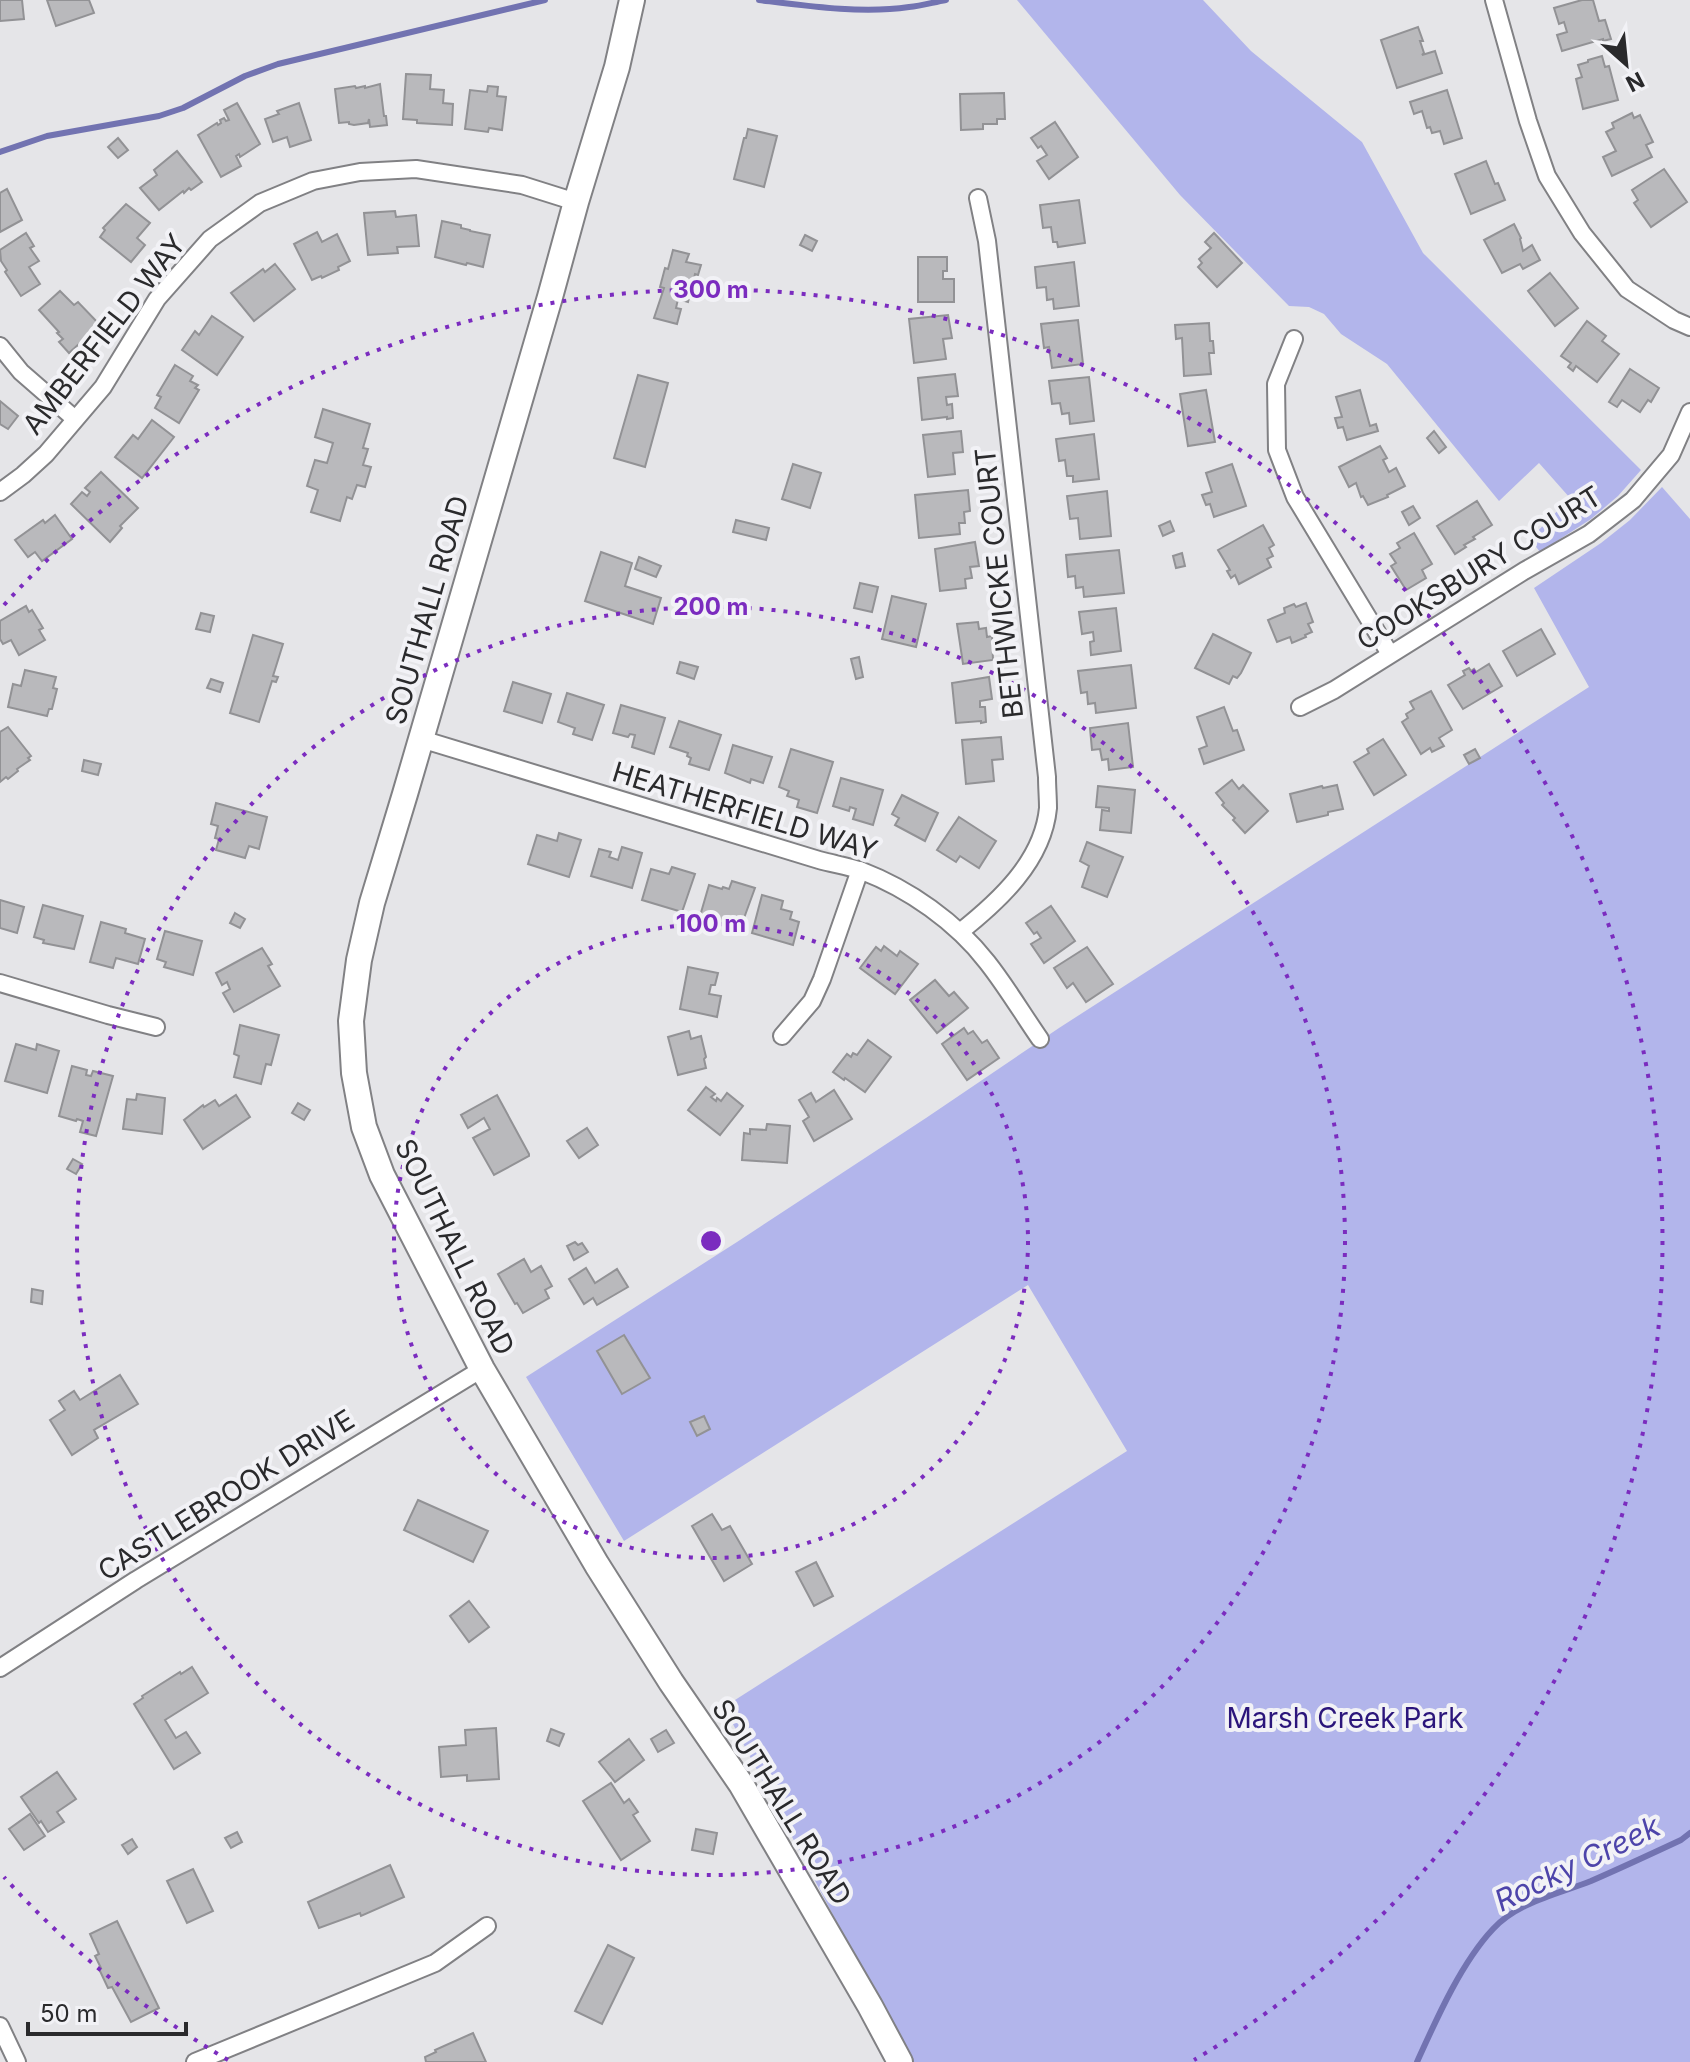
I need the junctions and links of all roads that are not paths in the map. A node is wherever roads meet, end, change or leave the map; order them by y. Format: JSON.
{"nodes":[{"id":1,"x":632,"y":0,"type":"edge"},
{"id":2,"x":1494,"y":0,"type":"edge"},
{"id":3,"x":978,"y":198,"type":"dead end"},
{"id":4,"x":576,"y":202,"type":"junction"},
{"id":5,"x":1690,"y":327,"type":"edge"},
{"id":6,"x":1294,"y":339,"type":"dead end"},
{"id":7,"x":0,"y":346,"type":"edge"},
{"id":8,"x":1690,"y":412,"type":"edge"},
{"id":9,"x":75,"y":419,"type":"junction"},
{"id":10,"x":0,"y":492,"type":"edge"},
{"id":11,"x":1390,"y":654,"type":"junction"},
{"id":12,"x":1300,"y":707,"type":"dead end"},
{"id":13,"x":421,"y":739,"type":"junction"},
{"id":14,"x":860,"y":870,"type":"junction"},
{"id":15,"x":960,"y":932,"type":"junction"},
{"id":16,"x":0,"y":983,"type":"edge"},
{"id":17,"x":156,"y":1027,"type":"dead end"},
{"id":18,"x":782,"y":1036,"type":"dead end"},
{"id":19,"x":1040,"y":1039,"type":"dead end"},
{"id":20,"x":482,"y":1369,"type":"junction"},
{"id":21,"x":0,"y":1668,"type":"edge"},
{"id":22,"x":487,"y":1926,"type":"dead end"},
{"id":23,"x":0,"y":2026,"type":"edge"},
{"id":24,"x":17,"y":2062,"type":"edge"},
{"id":25,"x":195,"y":2062,"type":"edge"},
{"id":26,"x":900,"y":2062,"type":"edge"}],
"edges":[{"from":1,"to":4,"type":"street","name":"SOUTHALL ROAD"},
{"from":2,"to":5,"type":"street"},
{"from":3,"to":15,"type":"street","name":"BETHWICKE COURT"},
{"from":4,"to":9,"type":"street","name":"AMBERFIELD WAY"},
{"from":4,"to":13,"type":"street","name":"SOUTHALL ROAD"},
{"from":6,"to":11,"type":"street"},
{"from":7,"to":9,"type":"street"},
{"from":8,"to":11,"type":"street","name":"COOKSBURY COURT"},
{"from":9,"to":10,"type":"street","name":"AMBERFIELD WAY"},
{"from":11,"to":12,"type":"street","name":"COOKSBURY COURT"},
{"from":13,"to":14,"type":"street","name":"HEATHERFIELD WAY"},
{"from":13,"to":20,"type":"street","name":"SOUTHALL ROAD"},
{"from":14,"to":15,"type":"street","name":"HEATHERFIELD WAY"},
{"from":14,"to":18,"type":"street"},
{"from":15,"to":19,"type":"street","name":"HEATHERFIELD WAY"},
{"from":16,"to":17,"type":"street"},
{"from":20,"to":21,"type":"street","name":"CASTLEBROOK DRIVE"},
{"from":20,"to":26,"type":"street","name":"SOUTHALL ROAD"},
{"from":22,"to":25,"type":"street"},
{"from":23,"to":24,"type":"street"}]}
